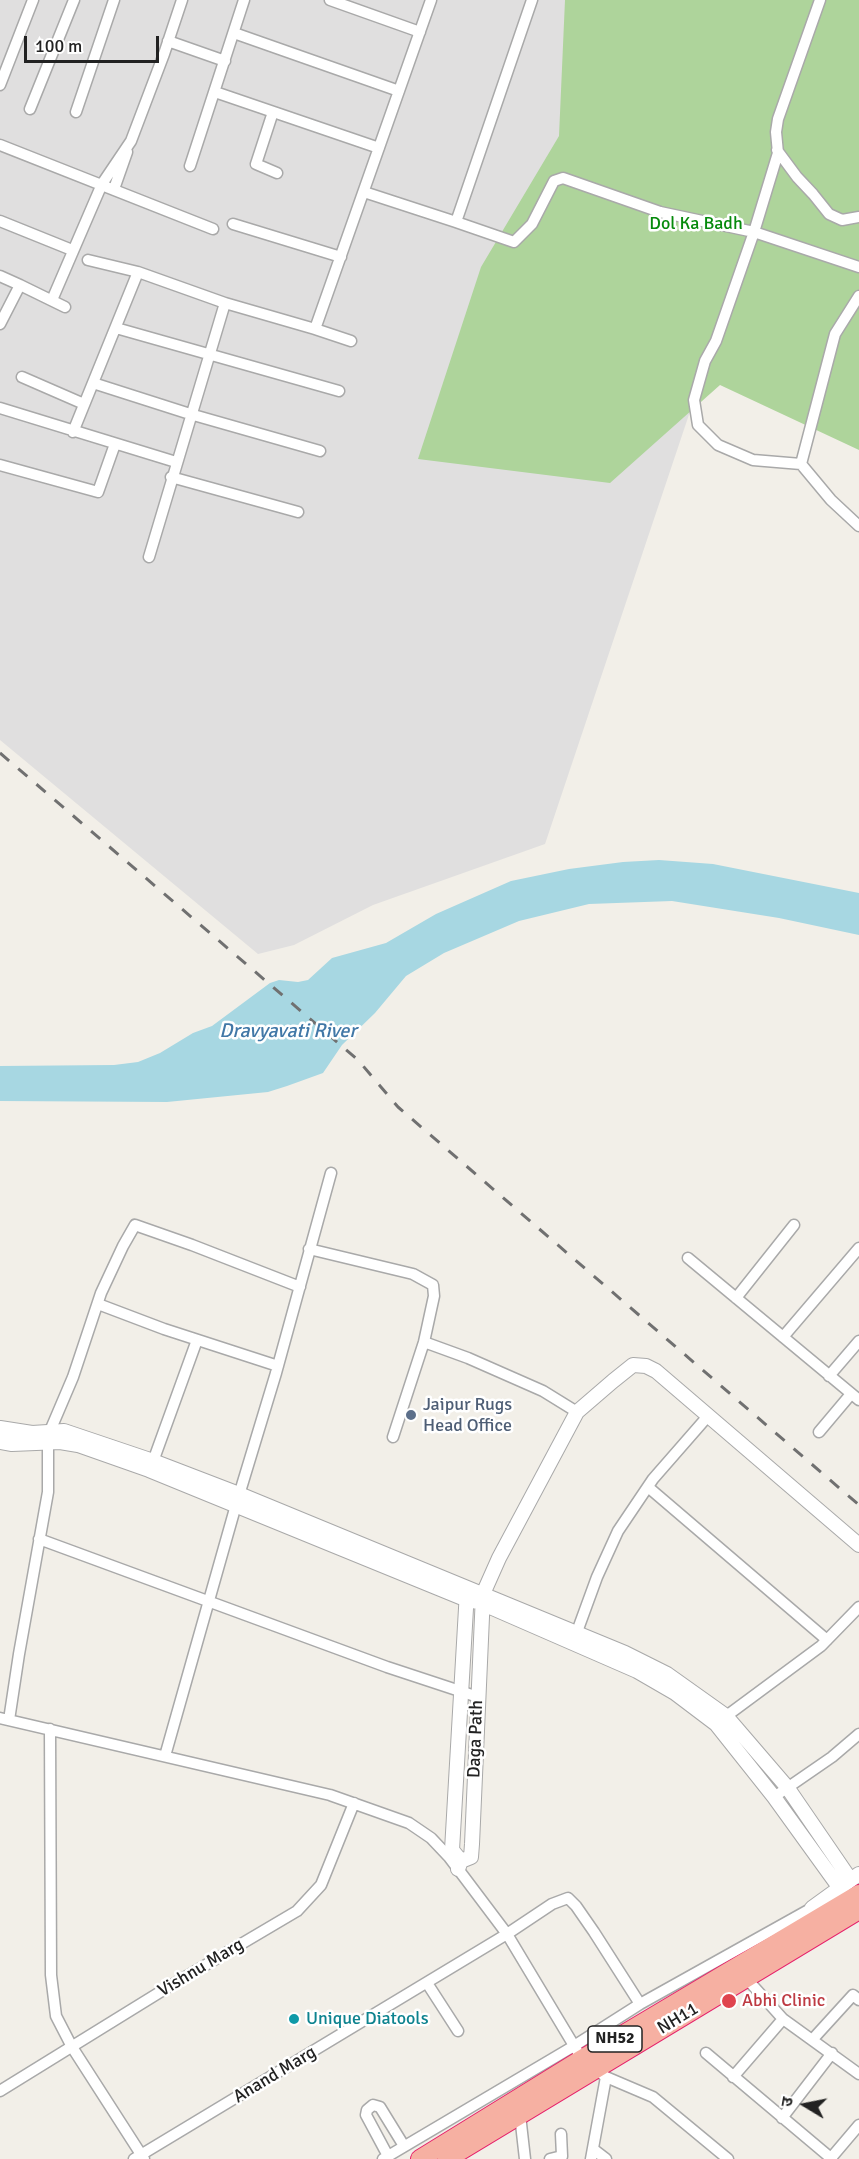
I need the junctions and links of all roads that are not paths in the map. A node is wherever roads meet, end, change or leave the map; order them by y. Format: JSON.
{"nodes":[{"id":1,"x":33,"y":0,"type":"edge"},
{"id":2,"x":74,"y":0,"type":"edge"},
{"id":3,"x":114,"y":0,"type":"edge"},
{"id":4,"x":182,"y":0,"type":"edge"},
{"id":5,"x":244,"y":0,"type":"edge"},
{"id":6,"x":330,"y":0,"type":"edge"},
{"id":7,"x":431,"y":0,"type":"edge"},
{"id":8,"x":532,"y":0,"type":"edge"},
{"id":9,"x":820,"y":0,"type":"edge"},
{"id":10,"x":420,"y":32,"type":"junction"},
{"id":11,"x":234,"y":33,"type":"junction"},
{"id":12,"x":168,"y":41,"type":"junction"},
{"id":13,"x":225,"y":61,"type":"junction"},
{"id":14,"x":0,"y":85,"type":"edge"},
{"id":15,"x":399,"y":91,"type":"junction"},
{"id":16,"x":215,"y":92,"type":"junction"},
{"id":17,"x":30,"y":109,"type":"dead end"},
{"id":18,"x":76,"y":112,"type":"dead end"},
{"id":19,"x":273,"y":112,"type":"junction"},
{"id":20,"x":131,"y":141,"type":"junction"},
{"id":21,"x":0,"y":145,"type":"edge"},
{"id":22,"x":379,"y":148,"type":"junction"},
{"id":23,"x":777,"y":150,"type":"junction"},
{"id":24,"x":190,"y":166,"type":"dead end"},
{"id":25,"x":277,"y":172,"type":"dead end"},
{"id":26,"x":102,"y":184,"type":"junction"},
{"id":27,"x":114,"y":189,"type":"junction"},
{"id":28,"x":364,"y":192,"type":"junction"},
{"id":29,"x":859,"y":217,"type":"edge"},
{"id":30,"x":0,"y":221,"type":"edge"},
{"id":31,"x":456,"y":222,"type":"junction"},
{"id":32,"x":233,"y":224,"type":"dead end"},
{"id":33,"x":213,"y":229,"type":"dead end"},
{"id":34,"x":754,"y":232,"type":"junction"},
{"id":35,"x":72,"y":250,"type":"junction"},
{"id":36,"x":341,"y":257,"type":"junction"},
{"id":37,"x":88,"y":260,"type":"dead end"},
{"id":38,"x":859,"y":267,"type":"edge"},
{"id":39,"x":138,"y":272,"type":"junction"},
{"id":40,"x":0,"y":276,"type":"edge"},
{"id":41,"x":20,"y":285,"type":"junction"},
{"id":42,"x":859,"y":296,"type":"edge"},
{"id":43,"x":52,"y":300,"type":"junction"},
{"id":44,"x":225,"y":303,"type":"junction"},
{"id":45,"x":65,"y":307,"type":"dead end"},
{"id":46,"x":0,"y":324,"type":"edge"},
{"id":47,"x":116,"y":328,"type":"junction"},
{"id":48,"x":315,"y":329,"type":"junction"},
{"id":49,"x":351,"y":341,"type":"dead end"},
{"id":50,"x":208,"y":355,"type":"junction"},
{"id":51,"x":22,"y":377,"type":"dead end"},
{"id":52,"x":93,"y":383,"type":"junction"},
{"id":53,"x":339,"y":391,"type":"dead end"},
{"id":54,"x":84,"y":404,"type":"junction"},
{"id":55,"x":0,"y":408,"type":"edge"},
{"id":56,"x":190,"y":414,"type":"junction"},
{"id":57,"x":73,"y":432,"type":"junction"},
{"id":58,"x":115,"y":444,"type":"junction"},
{"id":59,"x":320,"y":451,"type":"dead end"},
{"id":60,"x":176,"y":462,"type":"junction"},
{"id":61,"x":801,"y":464,"type":"junction"},
{"id":62,"x":0,"y":465,"type":"edge"},
{"id":63,"x":171,"y":477,"type":"junction"},
{"id":64,"x":298,"y":512,"type":"dead end"},
{"id":65,"x":859,"y":526,"type":"edge"},
{"id":66,"x":149,"y":557,"type":"dead end"},
{"id":67,"x":331,"y":1173,"type":"dead end"},
{"id":68,"x":794,"y":1225,"type":"dead end"},
{"id":69,"x":859,"y":1248,"type":"edge"},
{"id":70,"x":309,"y":1249,"type":"junction"},
{"id":71,"x":688,"y":1258,"type":"dead end"},
{"id":72,"x":300,"y":1287,"type":"junction"},
{"id":73,"x":736,"y":1298,"type":"junction"},
{"id":74,"x":98,"y":1304,"type":"junction"},
{"id":75,"x":783,"y":1337,"type":"junction"},
{"id":76,"x":197,"y":1340,"type":"junction"},
{"id":77,"x":859,"y":1341,"type":"edge"},
{"id":78,"x":424,"y":1342,"type":"junction"},
{"id":79,"x":278,"y":1366,"type":"junction"},
{"id":80,"x":829,"y":1376,"type":"junction"},
{"id":81,"x":855,"y":1397,"type":"edge"},
{"id":82,"x":577,"y":1412,"type":"junction"},
{"id":83,"x":708,"y":1416,"type":"junction"},
{"id":84,"x":0,"y":1428,"type":"edge"},
{"id":85,"x":819,"y":1432,"type":"dead end"},
{"id":86,"x":49,"y":1437,"type":"junction"},
{"id":87,"x":393,"y":1437,"type":"dead end"},
{"id":88,"x":0,"y":1442,"type":"edge"},
{"id":89,"x":151,"y":1466,"type":"junction"},
{"id":90,"x":648,"y":1487,"type":"junction"},
{"id":91,"x":238,"y":1500,"type":"junction"},
{"id":92,"x":39,"y":1539,"type":"junction"},
{"id":93,"x":859,"y":1545,"type":"edge"},
{"id":94,"x":466,"y":1593,"type":"junction"},
{"id":95,"x":482,"y":1599,"type":"junction"},
{"id":96,"x":209,"y":1602,"type":"junction"},
{"id":97,"x":859,"y":1607,"type":"edge"},
{"id":98,"x":574,"y":1638,"type":"junction"},
{"id":99,"x":827,"y":1640,"type":"junction"},
{"id":100,"x":460,"y":1692,"type":"junction"},
{"id":101,"x":478,"y":1697,"type":"junction"},
{"id":102,"x":5,"y":1719,"type":"edge"},
{"id":103,"x":721,"y":1720,"type":"junction"},
{"id":104,"x":50,"y":1729,"type":"junction"},
{"id":105,"x":859,"y":1734,"type":"edge"},
{"id":106,"x":165,"y":1756,"type":"junction"},
{"id":107,"x":787,"y":1787,"type":"junction"},
{"id":108,"x":774,"y":1797,"type":"junction"},
{"id":109,"x":354,"y":1803,"type":"junction"},
{"id":110,"x":460,"y":1865,"type":"junction"},
{"id":111,"x":852,"y":1883,"type":"edge"},
{"id":112,"x":859,"y":1910,"type":"edge"},
{"id":113,"x":859,"y":1921,"type":"edge"},
{"id":114,"x":813,"y":1922,"type":"junction"},
{"id":115,"x":507,"y":1934,"type":"junction"},
{"id":116,"x":746,"y":1978,"type":"junction"},
{"id":117,"x":427,"y":1983,"type":"junction"},
{"id":118,"x":857,"y":1994,"type":"edge"},
{"id":119,"x":640,"y":2004,"type":"junction"},
{"id":120,"x":783,"y":2019,"type":"junction"},
{"id":121,"x":458,"y":2031,"type":"dead end"},
{"id":122,"x":812,"y":2040,"type":"junction"},
{"id":123,"x":72,"y":2047,"type":"junction"},
{"id":124,"x":832,"y":2053,"type":"junction"},
{"id":125,"x":706,"y":2054,"type":"dead end"},
{"id":126,"x":590,"y":2063,"type":"junction"},
{"id":127,"x":859,"y":2074,"type":"edge"},
{"id":128,"x":734,"y":2077,"type":"junction"},
{"id":129,"x":0,"y":2091,"type":"edge"},
{"id":130,"x":520,"y":2115,"type":"junction"},
{"id":131,"x":782,"y":2118,"type":"junction"},
{"id":132,"x":859,"y":2126,"type":"edge"},
{"id":133,"x":561,"y":2134,"type":"dead end"},
{"id":134,"x":404,"y":2146,"type":"junction"},
{"id":135,"x":592,"y":2154,"type":"edge"},
{"id":136,"x":386,"y":2157,"type":"edge"},
{"id":137,"x":720,"y":2157,"type":"edge"},
{"id":138,"x":140,"y":2158,"type":"edge"},
{"id":139,"x":832,"y":2158,"type":"edge"},
{"id":140,"x":420,"y":2159,"type":"edge"},
{"id":141,"x":447,"y":2159,"type":"edge"},
{"id":142,"x":525,"y":2159,"type":"edge"},
{"id":143,"x":550,"y":2159,"type":"edge"},
{"id":144,"x":606,"y":2159,"type":"edge"}],
"edges":[{"from":1,"to":14,"type":"street"},
{"from":2,"to":17,"type":"street"},
{"from":3,"to":18,"type":"street"},
{"from":4,"to":12,"type":"street"},
{"from":5,"to":11,"type":"street"},
{"from":6,"to":10,"type":"street"},
{"from":7,"to":10,"type":"street"},
{"from":8,"to":31,"type":"street"},
{"from":9,"to":23,"type":"street"},
{"from":10,"to":15,"type":"street"},
{"from":11,"to":13,"type":"street"},
{"from":11,"to":15,"type":"street"},
{"from":12,"to":13,"type":"street"},
{"from":12,"to":20,"type":"street"},
{"from":13,"to":16,"type":"street"},
{"from":15,"to":22,"type":"street"},
{"from":16,"to":19,"type":"street"},
{"from":16,"to":24,"type":"street"},
{"from":19,"to":22,"type":"street"},
{"from":19,"to":25,"type":"street"},
{"from":20,"to":26,"type":"street"},
{"from":20,"to":27,"type":"street"},
{"from":21,"to":26,"type":"street"},
{"from":22,"to":28,"type":"street"},
{"from":23,"to":29,"type":"street"},
{"from":23,"to":34,"type":"street"},
{"from":26,"to":27,"type":"street"},
{"from":26,"to":35,"type":"street"},
{"from":27,"to":33,"type":"street"},
{"from":28,"to":31,"type":"street"},
{"from":28,"to":36,"type":"street"},
{"from":30,"to":35,"type":"street"},
{"from":31,"to":34,"type":"street"},
{"from":32,"to":36,"type":"street"},
{"from":34,"to":38,"type":"street"},
{"from":34,"to":61,"type":"street"},
{"from":35,"to":43,"type":"street"},
{"from":36,"to":48,"type":"street"},
{"from":37,"to":39,"type":"street"},
{"from":39,"to":44,"type":"street"},
{"from":39,"to":47,"type":"street"},
{"from":40,"to":41,"type":"street"},
{"from":41,"to":43,"type":"street"},
{"from":41,"to":46,"type":"street"},
{"from":42,"to":61,"type":"street"},
{"from":43,"to":45,"type":"street"},
{"from":44,"to":48,"type":"street"},
{"from":44,"to":50,"type":"street"},
{"from":47,"to":50,"type":"street"},
{"from":47,"to":52,"type":"street"},
{"from":48,"to":49,"type":"street"},
{"from":50,"to":53,"type":"street"},
{"from":50,"to":56,"type":"street"},
{"from":51,"to":54,"type":"street"},
{"from":52,"to":54,"type":"street"},
{"from":52,"to":56,"type":"street"},
{"from":54,"to":57,"type":"street"},
{"from":55,"to":57,"type":"street"},
{"from":56,"to":59,"type":"street"},
{"from":56,"to":60,"type":"street"},
{"from":57,"to":58,"type":"street"},
{"from":58,"to":60,"type":"street"},
{"from":58,"to":62,"type":"street"},
{"from":60,"to":63,"type":"street"},
{"from":61,"to":65,"type":"street"},
{"from":63,"to":64,"type":"street"},
{"from":63,"to":66,"type":"street"},
{"from":67,"to":70,"type":"street"},
{"from":68,"to":73,"type":"street"},
{"from":69,"to":75,"type":"street"},
{"from":70,"to":72,"type":"street"},
{"from":70,"to":78,"type":"street"},
{"from":71,"to":73,"type":"street"},
{"from":72,"to":74,"type":"street"},
{"from":72,"to":79,"type":"street"},
{"from":73,"to":75,"type":"street"},
{"from":74,"to":76,"type":"street"},
{"from":74,"to":86,"type":"street"},
{"from":75,"to":80,"type":"street"},
{"from":76,"to":79,"type":"street"},
{"from":76,"to":89,"type":"street"},
{"from":77,"to":80,"type":"street"},
{"from":78,"to":82,"type":"street"},
{"from":78,"to":87,"type":"street"},
{"from":79,"to":91,"type":"street"},
{"from":80,"to":81,"type":"street"},
{"from":81,"to":85,"type":"street"},
{"from":82,"to":83,"type":"street"},
{"from":82,"to":95,"type":"street"},
{"from":83,"to":90,"type":"street"},
{"from":83,"to":93,"type":"street"},
{"from":84,"to":86,"type":"street"},
{"from":86,"to":88,"type":"street"},
{"from":86,"to":89,"type":"street"},
{"from":86,"to":92,"type":"street"},
{"from":89,"to":91,"type":"street"},
{"from":90,"to":98,"type":"street"},
{"from":90,"to":99,"type":"street"},
{"from":91,"to":94,"type":"street"},
{"from":91,"to":96,"type":"street"},
{"from":92,"to":96,"type":"street"},
{"from":92,"to":102,"type":"street"},
{"from":94,"to":95,"type":"street"},
{"from":94,"to":100,"type":"street"},
{"from":95,"to":98,"type":"street"},
{"from":95,"to":101,"type":"street","name":"Daga Path"},
{"from":96,"to":100,"type":"street"},
{"from":96,"to":106,"type":"street"},
{"from":97,"to":99,"type":"street"},
{"from":98,"to":103,"type":"street"},
{"from":99,"to":103,"type":"street"},
{"from":100,"to":101,"type":"street"},
{"from":100,"to":110,"type":"street"},
{"from":101,"to":110,"type":"street","name":"Daga Path"},
{"from":102,"to":104,"type":"street"},
{"from":103,"to":107,"type":"street"},
{"from":103,"to":108,"type":"street"},
{"from":104,"to":106,"type":"street"},
{"from":104,"to":123,"type":"street"},
{"from":105,"to":107,"type":"street"},
{"from":106,"to":109,"type":"street"},
{"from":107,"to":108,"type":"street"},
{"from":107,"to":111,"type":"street"},
{"from":108,"to":111,"type":"street"},
{"from":109,"to":110,"type":"street"},
{"from":109,"to":123,"type":"street","name":"Vishnu Marg"},
{"from":110,"to":115,"type":"street"},
{"from":111,"to":114,"type":"highway","number":"NH52"},
{"from":112,"to":114,"type":"highway","number":"NH52"},
{"from":113,"to":114,"type":"street"},
{"from":114,"to":116,"type":"highway","name":"NH11","number":"NH52"},
{"from":114,"to":119,"type":"street"},
{"from":114,"to":126,"type":"highway","number":"NH52"},
{"from":115,"to":117,"type":"street","name":"Anand Marg"},
{"from":115,"to":119,"type":"street","name":"Anand Marg"},
{"from":115,"to":126,"type":"street"},
{"from":116,"to":120,"type":"street"},
{"from":116,"to":126,"type":"highway","name":"NH11","number":"NH52"},
{"from":117,"to":121,"type":"street"},
{"from":117,"to":138,"type":"street","name":"Anand Marg"},
{"from":118,"to":122,"type":"street"},
{"from":119,"to":126,"type":"street"},
{"from":120,"to":122,"type":"street"},
{"from":120,"to":128,"type":"street"},
{"from":122,"to":124,"type":"street"},
{"from":123,"to":129,"type":"street","name":"Vishnu Marg"},
{"from":123,"to":138,"type":"street"},
{"from":124,"to":127,"type":"street"},
{"from":124,"to":131,"type":"street"},
{"from":125,"to":128,"type":"street"},
{"from":126,"to":130,"type":"highway","name":"NH11","number":"NH52"},
{"from":126,"to":134,"type":"street"},
{"from":126,"to":135,"type":"street"},
{"from":126,"to":137,"type":"street"},
{"from":126,"to":140,"type":"highway","number":"NH52"},
{"from":128,"to":131,"type":"street"},
{"from":130,"to":141,"type":"highway","name":"NH11","number":"NH52"},
{"from":130,"to":142,"type":"street"},
{"from":131,"to":139,"type":"street"},
{"from":132,"to":139,"type":"street"},
{"from":133,"to":143,"type":"street"},
{"from":134,"to":136,"type":"street"},
{"from":134,"to":136,"type":"street"},
{"from":135,"to":144,"type":"street"}]}
